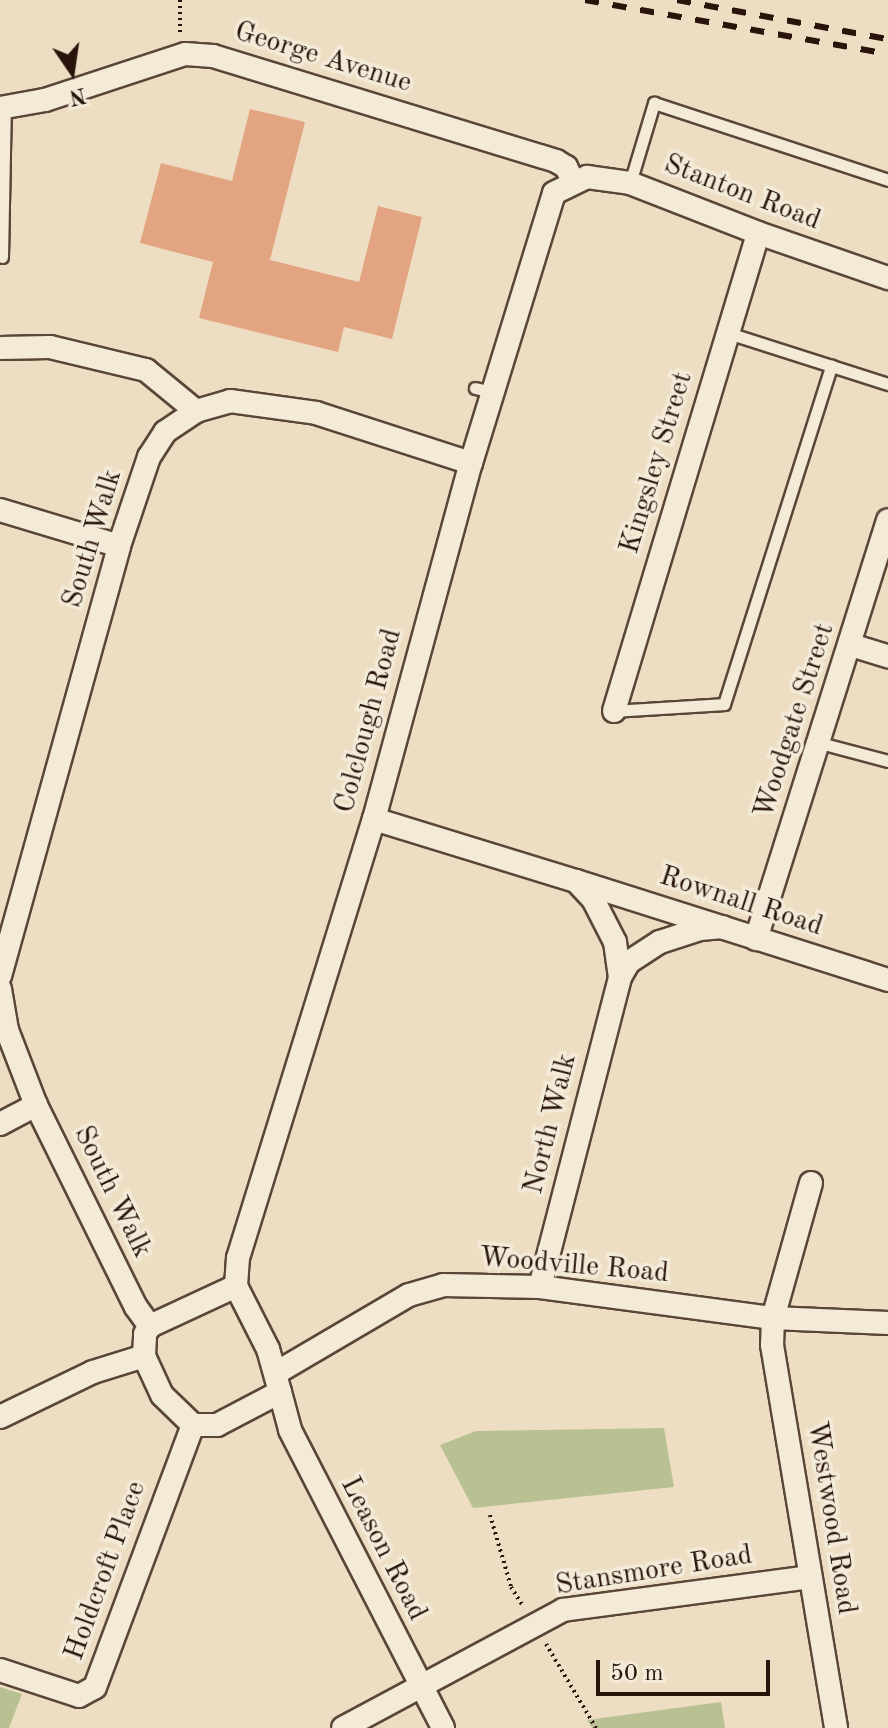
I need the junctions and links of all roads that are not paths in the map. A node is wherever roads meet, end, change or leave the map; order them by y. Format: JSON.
{"nodes":[{"id":1,"x":3,"y":108,"type":"edge"},
{"id":2,"x":888,"y":180,"type":"edge"},
{"id":3,"x":573,"y":181,"type":"junction"},
{"id":4,"x":630,"y":183,"type":"junction"},
{"id":5,"x":758,"y":233,"type":"junction"},
{"id":6,"x":2,"y":257,"type":"dead end"},
{"id":7,"x":888,"y":278,"type":"edge"},
{"id":8,"x":727,"y":332,"type":"junction"},
{"id":9,"x":0,"y":348,"type":"edge"},
{"id":10,"x":831,"y":366,"type":"junction"},
{"id":11,"x":888,"y":384,"type":"edge"},
{"id":12,"x":196,"y":411,"type":"junction"},
{"id":13,"x":471,"y":463,"type":"junction"},
{"id":14,"x":0,"y":510,"type":"edge"},
{"id":15,"x":888,"y":520,"type":"edge"},
{"id":16,"x":119,"y":546,"type":"junction"},
{"id":17,"x":851,"y":645,"type":"junction"},
{"id":18,"x":888,"y":656,"type":"edge"},
{"id":19,"x":614,"y":711,"type":"joint"},
{"id":20,"x":820,"y":743,"type":"junction"},
{"id":21,"x":888,"y":761,"type":"edge"},
{"id":22,"x":374,"y":819,"type":"junction"},
{"id":23,"x":576,"y":881,"type":"junction"},
{"id":24,"x":723,"y":927,"type":"junction"},
{"id":25,"x":756,"y":939,"type":"junction"},
{"id":26,"x":0,"y":976,"type":"edge"},
{"id":27,"x":620,"y":977,"type":"junction"},
{"id":28,"x":888,"y":980,"type":"edge"},
{"id":29,"x":0,"y":989,"type":"edge"},
{"id":30,"x":36,"y":1105,"type":"junction"},
{"id":31,"x":0,"y":1124,"type":"edge"},
{"id":32,"x":811,"y":1183,"type":"dead end"},
{"id":33,"x":236,"y":1286,"type":"junction"},
{"id":34,"x":540,"y":1287,"type":"junction"},
{"id":35,"x":773,"y":1318,"type":"junction"},
{"id":36,"x":888,"y":1323,"type":"edge"},
{"id":37,"x":150,"y":1326,"type":"junction"},
{"id":38,"x":144,"y":1356,"type":"junction"},
{"id":39,"x":278,"y":1382,"type":"junction"},
{"id":40,"x":0,"y":1417,"type":"edge"},
{"id":41,"x":193,"y":1425,"type":"junction"},
{"id":42,"x":809,"y":1577,"type":"junction"},
{"id":43,"x":0,"y":1670,"type":"edge"},
{"id":44,"x":419,"y":1685,"type":"junction"},
{"id":45,"x":343,"y":1728,"type":"edge"},
{"id":46,"x":443,"y":1728,"type":"edge"},
{"id":47,"x":836,"y":1728,"type":"edge"}],
"edges":[{"from":1,"to":3,"type":"street","name":"George Avenue"},
{"from":1,"to":6,"type":"lane"},
{"from":2,"to":4,"type":"lane"},
{"from":3,"to":4,"type":"street","name":"Stanton Road"},
{"from":3,"to":13,"type":"street","name":"Colclough Road"},
{"from":4,"to":5,"type":"street","name":"Stanton Road"},
{"from":5,"to":7,"type":"street","name":"Stanton Road"},
{"from":5,"to":8,"type":"street","name":"Kingsley Street"},
{"from":8,"to":10,"type":"lane"},
{"from":8,"to":19,"type":"street","name":"Kingsley Street"},
{"from":9,"to":12,"type":"street"},
{"from":10,"to":11,"type":"lane"},
{"from":10,"to":19,"type":"lane"},
{"from":12,"to":13,"type":"street","name":"South Walk"},
{"from":12,"to":16,"type":"street","name":"South Walk"},
{"from":13,"to":22,"type":"street","name":"Colclough Road"},
{"from":14,"to":16,"type":"street"},
{"from":15,"to":17,"type":"street","name":"Woodgate Street"},
{"from":16,"to":26,"type":"street","name":"South Walk"},
{"from":17,"to":18,"type":"street"},
{"from":17,"to":20,"type":"street","name":"Woodgate Street"},
{"from":20,"to":21,"type":"lane"},
{"from":20,"to":25,"type":"street","name":"Woodgate Street"},
{"from":22,"to":23,"type":"street"},
{"from":22,"to":33,"type":"street","name":"Colclough Road"},
{"from":23,"to":24,"type":"street","name":"Rownall Road"},
{"from":23,"to":27,"type":"street","name":"North Walk"},
{"from":24,"to":25,"type":"street","name":"Rownall Road"},
{"from":24,"to":27,"type":"street"},
{"from":25,"to":28,"type":"street","name":"Rownall Road"},
{"from":27,"to":34,"type":"street","name":"North Walk"},
{"from":29,"to":30,"type":"street","name":"South Walk"},
{"from":30,"to":31,"type":"street"},
{"from":30,"to":37,"type":"street","name":"South Walk"},
{"from":32,"to":35,"type":"street","name":"Westwood Road"},
{"from":33,"to":37,"type":"street"},
{"from":33,"to":39,"type":"street"},
{"from":34,"to":35,"type":"street","name":"Woodville Road"},
{"from":34,"to":39,"type":"street","name":"Woodville Road"},
{"from":35,"to":36,"type":"street","name":"Woodville Road"},
{"from":35,"to":42,"type":"street","name":"Westwood Road"},
{"from":37,"to":38,"type":"street"},
{"from":38,"to":40,"type":"street"},
{"from":38,"to":41,"type":"street"},
{"from":39,"to":41,"type":"street"},
{"from":39,"to":44,"type":"street","name":"Leason Road"},
{"from":41,"to":43,"type":"street","name":"Holdcroft Place"},
{"from":42,"to":44,"type":"street","name":"Stansmore Road"},
{"from":42,"to":47,"type":"street","name":"Westwood Road"},
{"from":44,"to":45,"type":"street","name":"Stansmore Road"},
{"from":44,"to":46,"type":"street","name":"Leason Road"}]}
